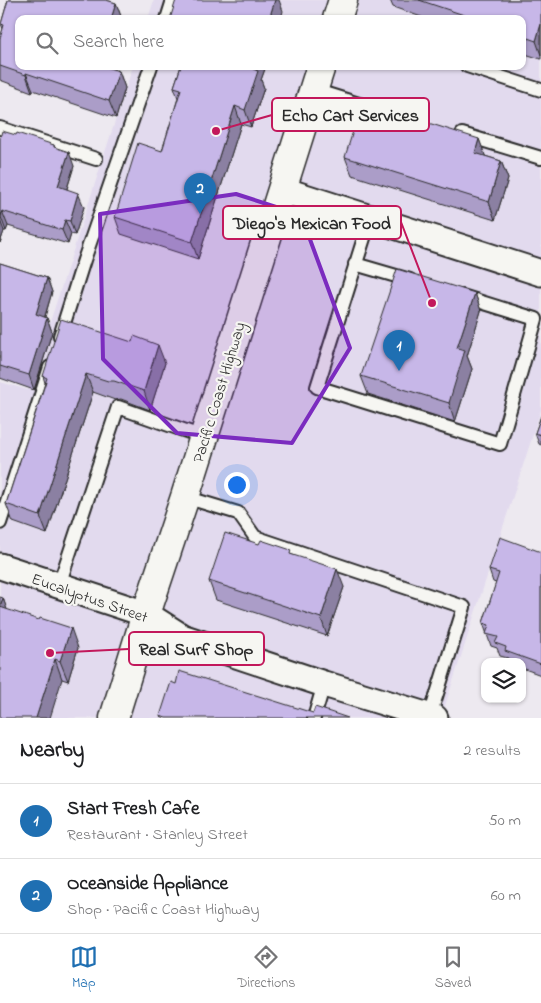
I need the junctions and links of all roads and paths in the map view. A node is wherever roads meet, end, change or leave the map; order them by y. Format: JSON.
{"nodes":[{"id":1,"x":173,"y":0,"type":"edge"},
{"id":2,"x":342,"y":0,"type":"edge"},
{"id":3,"x":168,"y":15,"type":"edge"},
{"id":4,"x":338,"y":15,"type":"edge"},
{"id":5,"x":150,"y":70,"type":"edge"},
{"id":6,"x":479,"y":70,"type":"edge"},
{"id":7,"x":318,"y":78,"type":"edge"},
{"id":8,"x":541,"y":90,"type":"edge"},
{"id":9,"x":389,"y":113,"type":"edge"},
{"id":10,"x":0,"y":128,"type":"edge"},
{"id":11,"x":446,"y":130,"type":"edge"},
{"id":12,"x":96,"y":158,"type":"dead end"},
{"id":13,"x":541,"y":158,"type":"edge"},
{"id":14,"x":283,"y":190,"type":"junction"},
{"id":15,"x":370,"y":219,"type":"junction"},
{"id":16,"x":355,"y":264,"type":"junction"},
{"id":17,"x":541,"y":273,"type":"edge"},
{"id":18,"x":422,"y":284,"type":"edge"},
{"id":19,"x":450,"y":293,"type":"edge"},
{"id":20,"x":538,"y":319,"type":"edge"},
{"id":21,"x":203,"y":438,"type":"junction"},
{"id":22,"x":185,"y":497,"type":"junction"},
{"id":23,"x":0,"y":523,"type":"edge"},
{"id":24,"x":0,"y":566,"type":"edge"},
{"id":25,"x":59,"y":585,"type":"junction"},
{"id":26,"x":146,"y":614,"type":"junction"},
{"id":27,"x":324,"y":684,"type":"junction"},
{"id":28,"x":432,"y":717,"type":"edge"},
{"id":29,"x":114,"y":718,"type":"edge"},
{"id":30,"x":314,"y":718,"type":"edge"}],
"edges":[{"from":1,"to":3,"type":"lane"},
{"from":2,"to":4,"type":"main road"},
{"from":5,"to":23,"type":"lane"},
{"from":6,"to":8,"type":"lane"},
{"from":7,"to":9,"type":"lane"},
{"from":7,"to":14,"type":"main road","name":"Pacific Coast Highway"},
{"from":10,"to":12,"type":"lane"},
{"from":11,"to":13,"type":"lane"},
{"from":14,"to":15,"type":"street"},
{"from":14,"to":21,"type":"main road","name":"Pacific Coast Highway"},
{"from":15,"to":16,"type":"lane"},
{"from":15,"to":17,"type":"street"},
{"from":16,"to":18,"type":"lane"},
{"from":16,"to":20,"type":"lane"},
{"from":19,"to":20,"type":"lane"},
{"from":21,"to":22,"type":"main road","name":"Pacific Coast Highway"},
{"from":21,"to":25,"type":"lane"},
{"from":22,"to":26,"type":"main road","name":"Pacific Coast Highway"},
{"from":22,"to":28,"type":"lane"},
{"from":24,"to":25,"type":"street","name":"Eucalyptus Street"},
{"from":25,"to":26,"type":"street","name":"Eucalyptus Street"},
{"from":26,"to":27,"type":"street","name":"Eucalyptus Street"},
{"from":26,"to":29,"type":"main road","name":"Pacific Coast Highway"},
{"from":27,"to":28,"type":"street","name":"Eucalyptus Street"},
{"from":27,"to":30,"type":"lane"}]}
